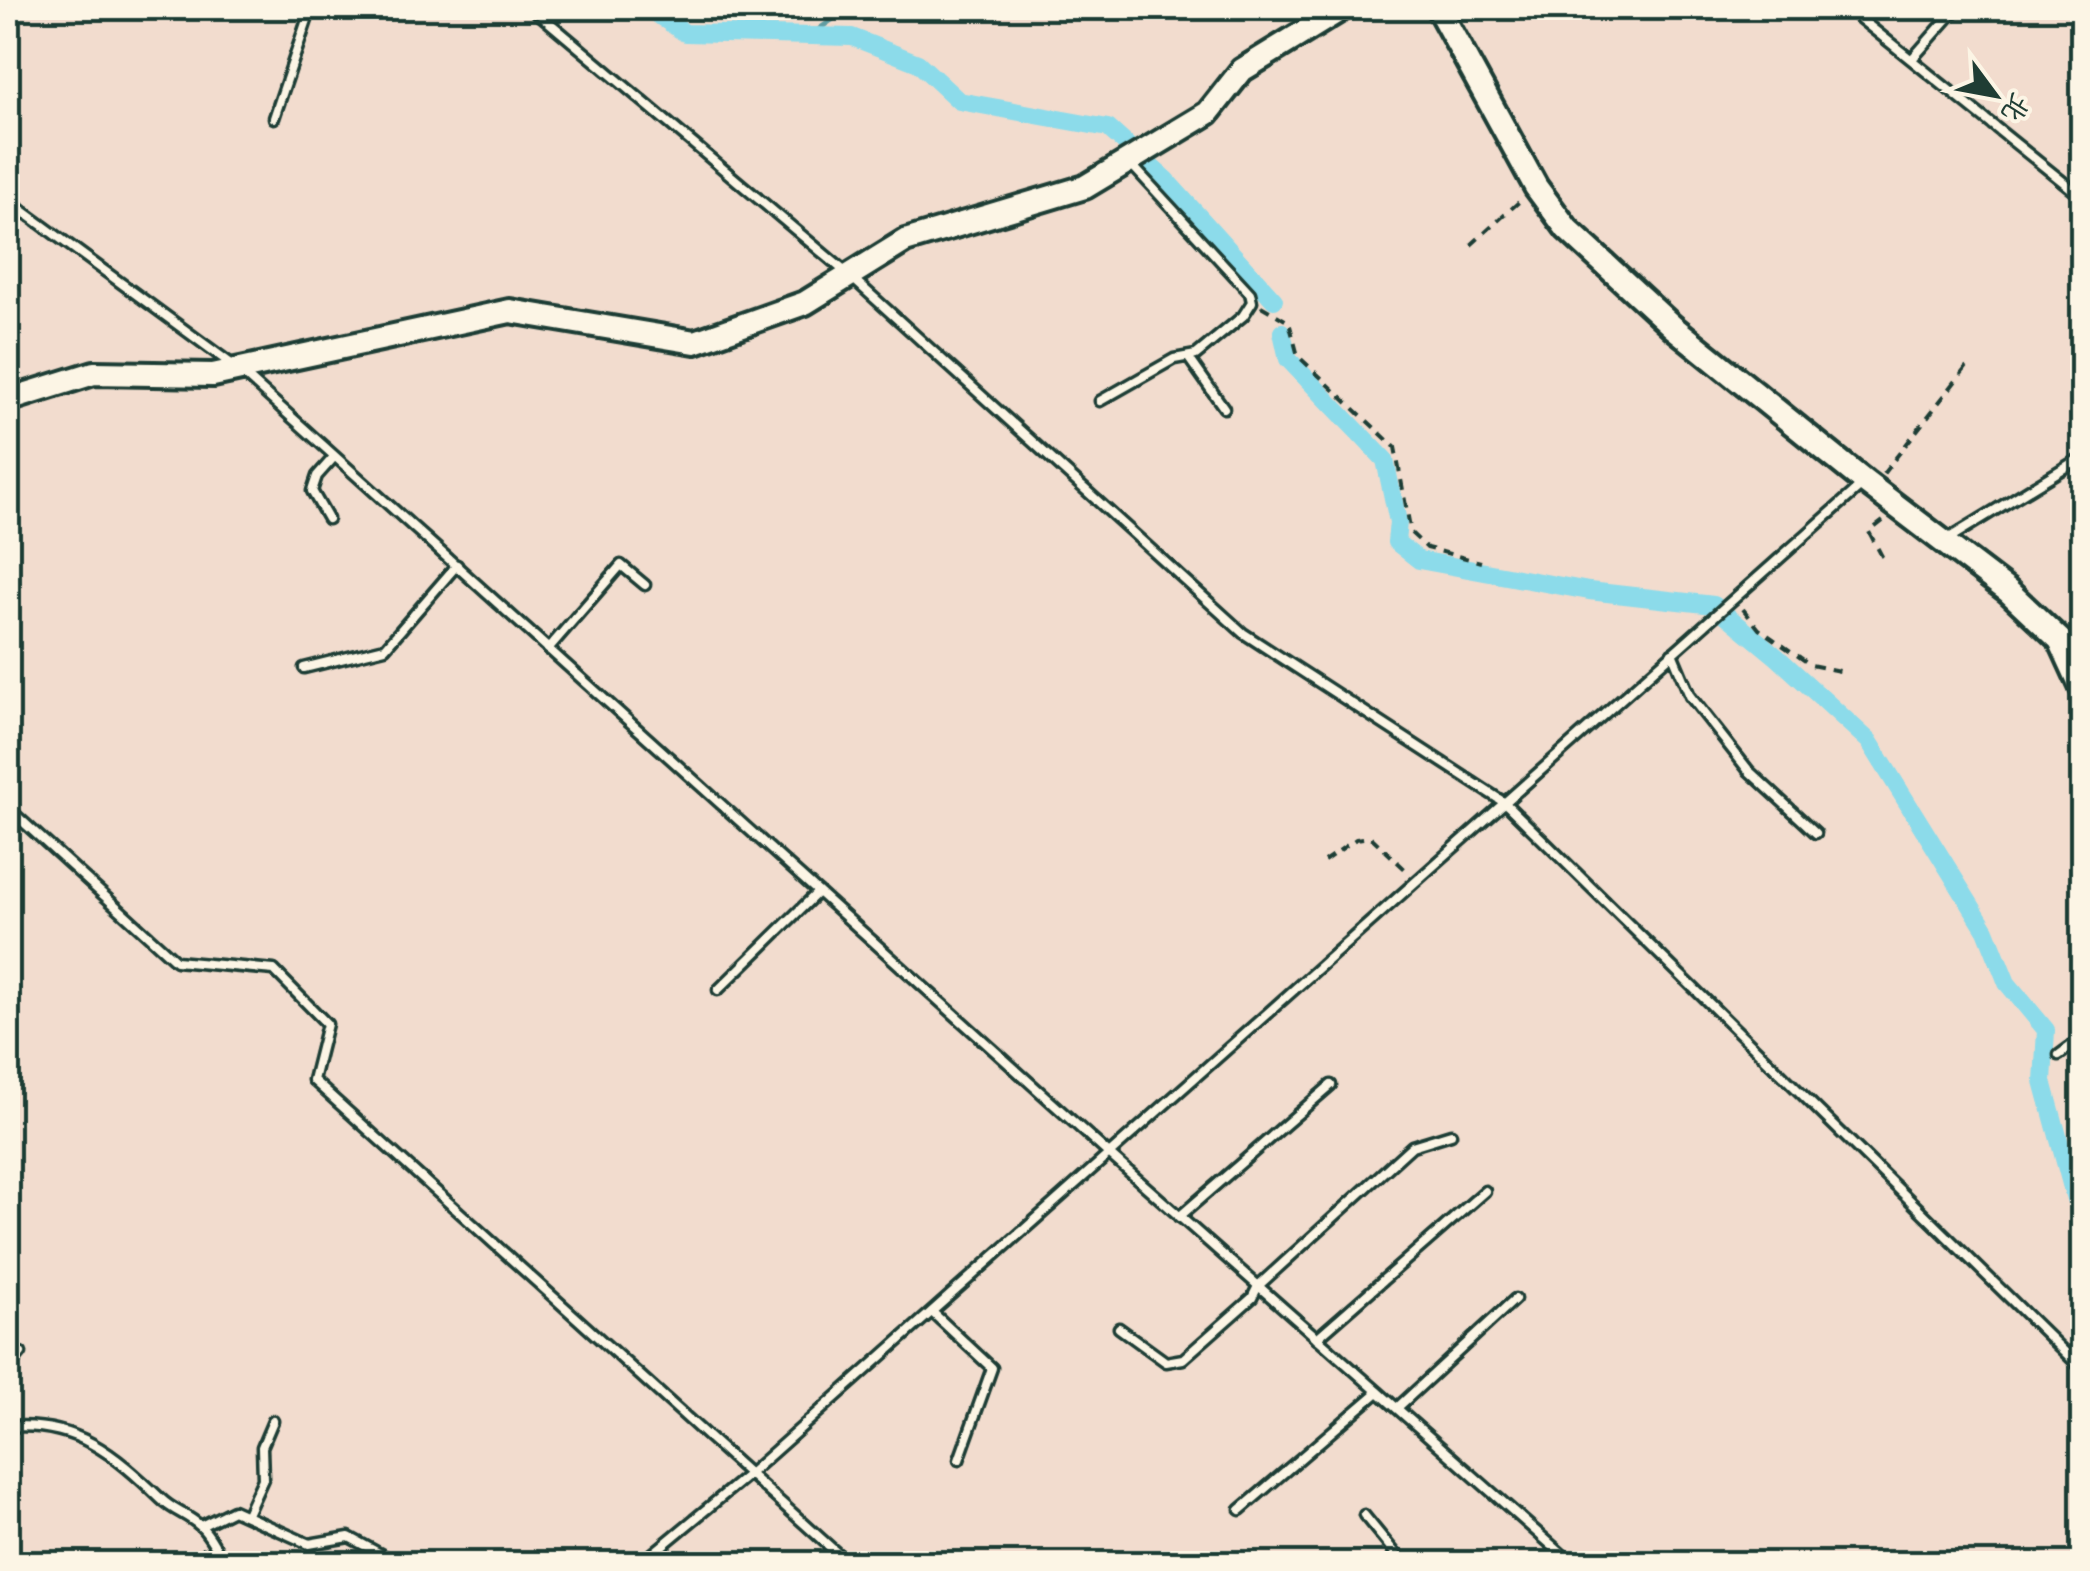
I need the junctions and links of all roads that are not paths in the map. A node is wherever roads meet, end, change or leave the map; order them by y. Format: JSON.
{"nodes":[{"id":1,"x":310,"y":8,"type":"edge"},
{"id":2,"x":532,"y":8,"type":"edge"},
{"id":3,"x":1343,"y":8,"type":"edge"},
{"id":4,"x":1438,"y":8,"type":"edge"},
{"id":5,"x":1847,"y":8,"type":"edge"},
{"id":6,"x":1958,"y":8,"type":"edge"},
{"id":7,"x":1912,"y":59,"type":"junction"},
{"id":8,"x":274,"y":118,"type":"dead end"},
{"id":9,"x":1128,"y":161,"type":"junction"},
{"id":10,"x":2082,"y":197,"type":"edge"},
{"id":11,"x":8,"y":200,"type":"edge"},
{"id":12,"x":850,"y":274,"type":"junction"},
{"id":13,"x":1188,"y":357,"type":"junction"},
{"id":14,"x":238,"y":369,"type":"junction"},
{"id":15,"x":8,"y":400,"type":"edge"},
{"id":16,"x":1100,"y":401,"type":"dead end"},
{"id":17,"x":1224,"y":408,"type":"dead end"},
{"id":18,"x":334,"y":457,"type":"junction"},
{"id":19,"x":2082,"y":457,"type":"edge"},
{"id":20,"x":1869,"y":485,"type":"junction"},
{"id":21,"x":328,"y":518,"type":"dead end"},
{"id":22,"x":1942,"y":542,"type":"junction"},
{"id":23,"x":456,"y":565,"type":"junction"},
{"id":24,"x":645,"y":585,"type":"dead end"},
{"id":25,"x":548,"y":649,"type":"junction"},
{"id":26,"x":1672,"y":652,"type":"junction"},
{"id":27,"x":304,"y":668,"type":"dead end"},
{"id":28,"x":2082,"y":688,"type":"edge"},
{"id":29,"x":1504,"y":802,"type":"junction"},
{"id":30,"x":8,"y":808,"type":"edge"},
{"id":31,"x":1816,"y":833,"type":"dead end"},
{"id":32,"x":818,"y":892,"type":"junction"},
{"id":33,"x":718,"y":990,"type":"dead end"},
{"id":34,"x":2082,"y":1038,"type":"edge"},
{"id":35,"x":2059,"y":1055,"type":"dead end"},
{"id":36,"x":1331,"y":1086,"type":"dead end"},
{"id":37,"x":1452,"y":1134,"type":"dead end"},
{"id":38,"x":1109,"y":1154,"type":"junction"},
{"id":39,"x":1485,"y":1191,"type":"dead end"},
{"id":40,"x":1179,"y":1216,"type":"junction"},
{"id":41,"x":1258,"y":1286,"type":"junction"},
{"id":42,"x":1516,"y":1299,"type":"dead end"},
{"id":43,"x":932,"y":1312,"type":"junction"},
{"id":44,"x":1119,"y":1328,"type":"dead end"},
{"id":45,"x":1317,"y":1338,"type":"junction"},
{"id":46,"x":21,"y":1354,"type":"dead end"},
{"id":47,"x":8,"y":1369,"type":"edge"},
{"id":48,"x":2082,"y":1369,"type":"edge"},
{"id":49,"x":1378,"y":1392,"type":"junction"},
{"id":50,"x":1396,"y":1408,"type":"junction"},
{"id":51,"x":273,"y":1421,"type":"dead end"},
{"id":52,"x":8,"y":1428,"type":"edge"},
{"id":53,"x":959,"y":1460,"type":"dead end"},
{"id":54,"x":749,"y":1474,"type":"junction"},
{"id":55,"x":1240,"y":1510,"type":"dead end"},
{"id":56,"x":246,"y":1514,"type":"junction"},
{"id":57,"x":1364,"y":1515,"type":"dead end"},
{"id":58,"x":201,"y":1526,"type":"junction"},
{"id":59,"x":224,"y":1564,"type":"edge"},
{"id":60,"x":398,"y":1564,"type":"edge"},
{"id":61,"x":640,"y":1564,"type":"edge"},
{"id":62,"x":848,"y":1564,"type":"edge"},
{"id":63,"x":1404,"y":1564,"type":"edge"},
{"id":64,"x":1572,"y":1564,"type":"edge"}],
"edges":[{"from":1,"to":8,"type":"lane"},
{"from":2,"to":12,"type":"lane"},
{"from":3,"to":9,"type":"street"},
{"from":4,"to":20,"type":"street"},
{"from":5,"to":7,"type":"lane"},
{"from":6,"to":7,"type":"lane"},
{"from":7,"to":10,"type":"lane"},
{"from":9,"to":12,"type":"street"},
{"from":9,"to":13,"type":"lane"},
{"from":11,"to":14,"type":"lane"},
{"from":12,"to":14,"type":"street"},
{"from":12,"to":29,"type":"lane"},
{"from":13,"to":16,"type":"lane"},
{"from":13,"to":17,"type":"lane"},
{"from":14,"to":15,"type":"street"},
{"from":14,"to":18,"type":"lane"},
{"from":18,"to":21,"type":"lane"},
{"from":18,"to":23,"type":"lane"},
{"from":19,"to":22,"type":"lane"},
{"from":20,"to":22,"type":"street"},
{"from":20,"to":26,"type":"lane"},
{"from":22,"to":28,"type":"street"},
{"from":23,"to":25,"type":"lane"},
{"from":23,"to":27,"type":"lane"},
{"from":24,"to":25,"type":"lane"},
{"from":25,"to":32,"type":"lane"},
{"from":26,"to":29,"type":"lane"},
{"from":26,"to":31,"type":"lane"},
{"from":29,"to":38,"type":"lane"},
{"from":29,"to":48,"type":"lane"},
{"from":30,"to":54,"type":"lane"},
{"from":32,"to":33,"type":"lane"},
{"from":32,"to":38,"type":"lane"},
{"from":34,"to":35,"type":"lane"},
{"from":36,"to":40,"type":"lane"},
{"from":37,"to":41,"type":"lane"},
{"from":38,"to":40,"type":"lane"},
{"from":38,"to":43,"type":"lane"},
{"from":39,"to":45,"type":"lane"},
{"from":40,"to":41,"type":"lane"},
{"from":41,"to":44,"type":"lane"},
{"from":41,"to":45,"type":"lane"},
{"from":42,"to":50,"type":"lane"},
{"from":43,"to":53,"type":"lane"},
{"from":43,"to":54,"type":"lane"},
{"from":45,"to":49,"type":"lane"},
{"from":46,"to":47,"type":"lane"},
{"from":49,"to":50,"type":"lane"},
{"from":49,"to":55,"type":"lane"},
{"from":50,"to":64,"type":"lane"},
{"from":51,"to":56,"type":"lane"},
{"from":52,"to":58,"type":"lane"},
{"from":54,"to":61,"type":"lane"},
{"from":54,"to":62,"type":"lane"},
{"from":56,"to":58,"type":"lane"},
{"from":56,"to":60,"type":"lane"},
{"from":57,"to":63,"type":"lane"},
{"from":58,"to":59,"type":"lane"}]}
